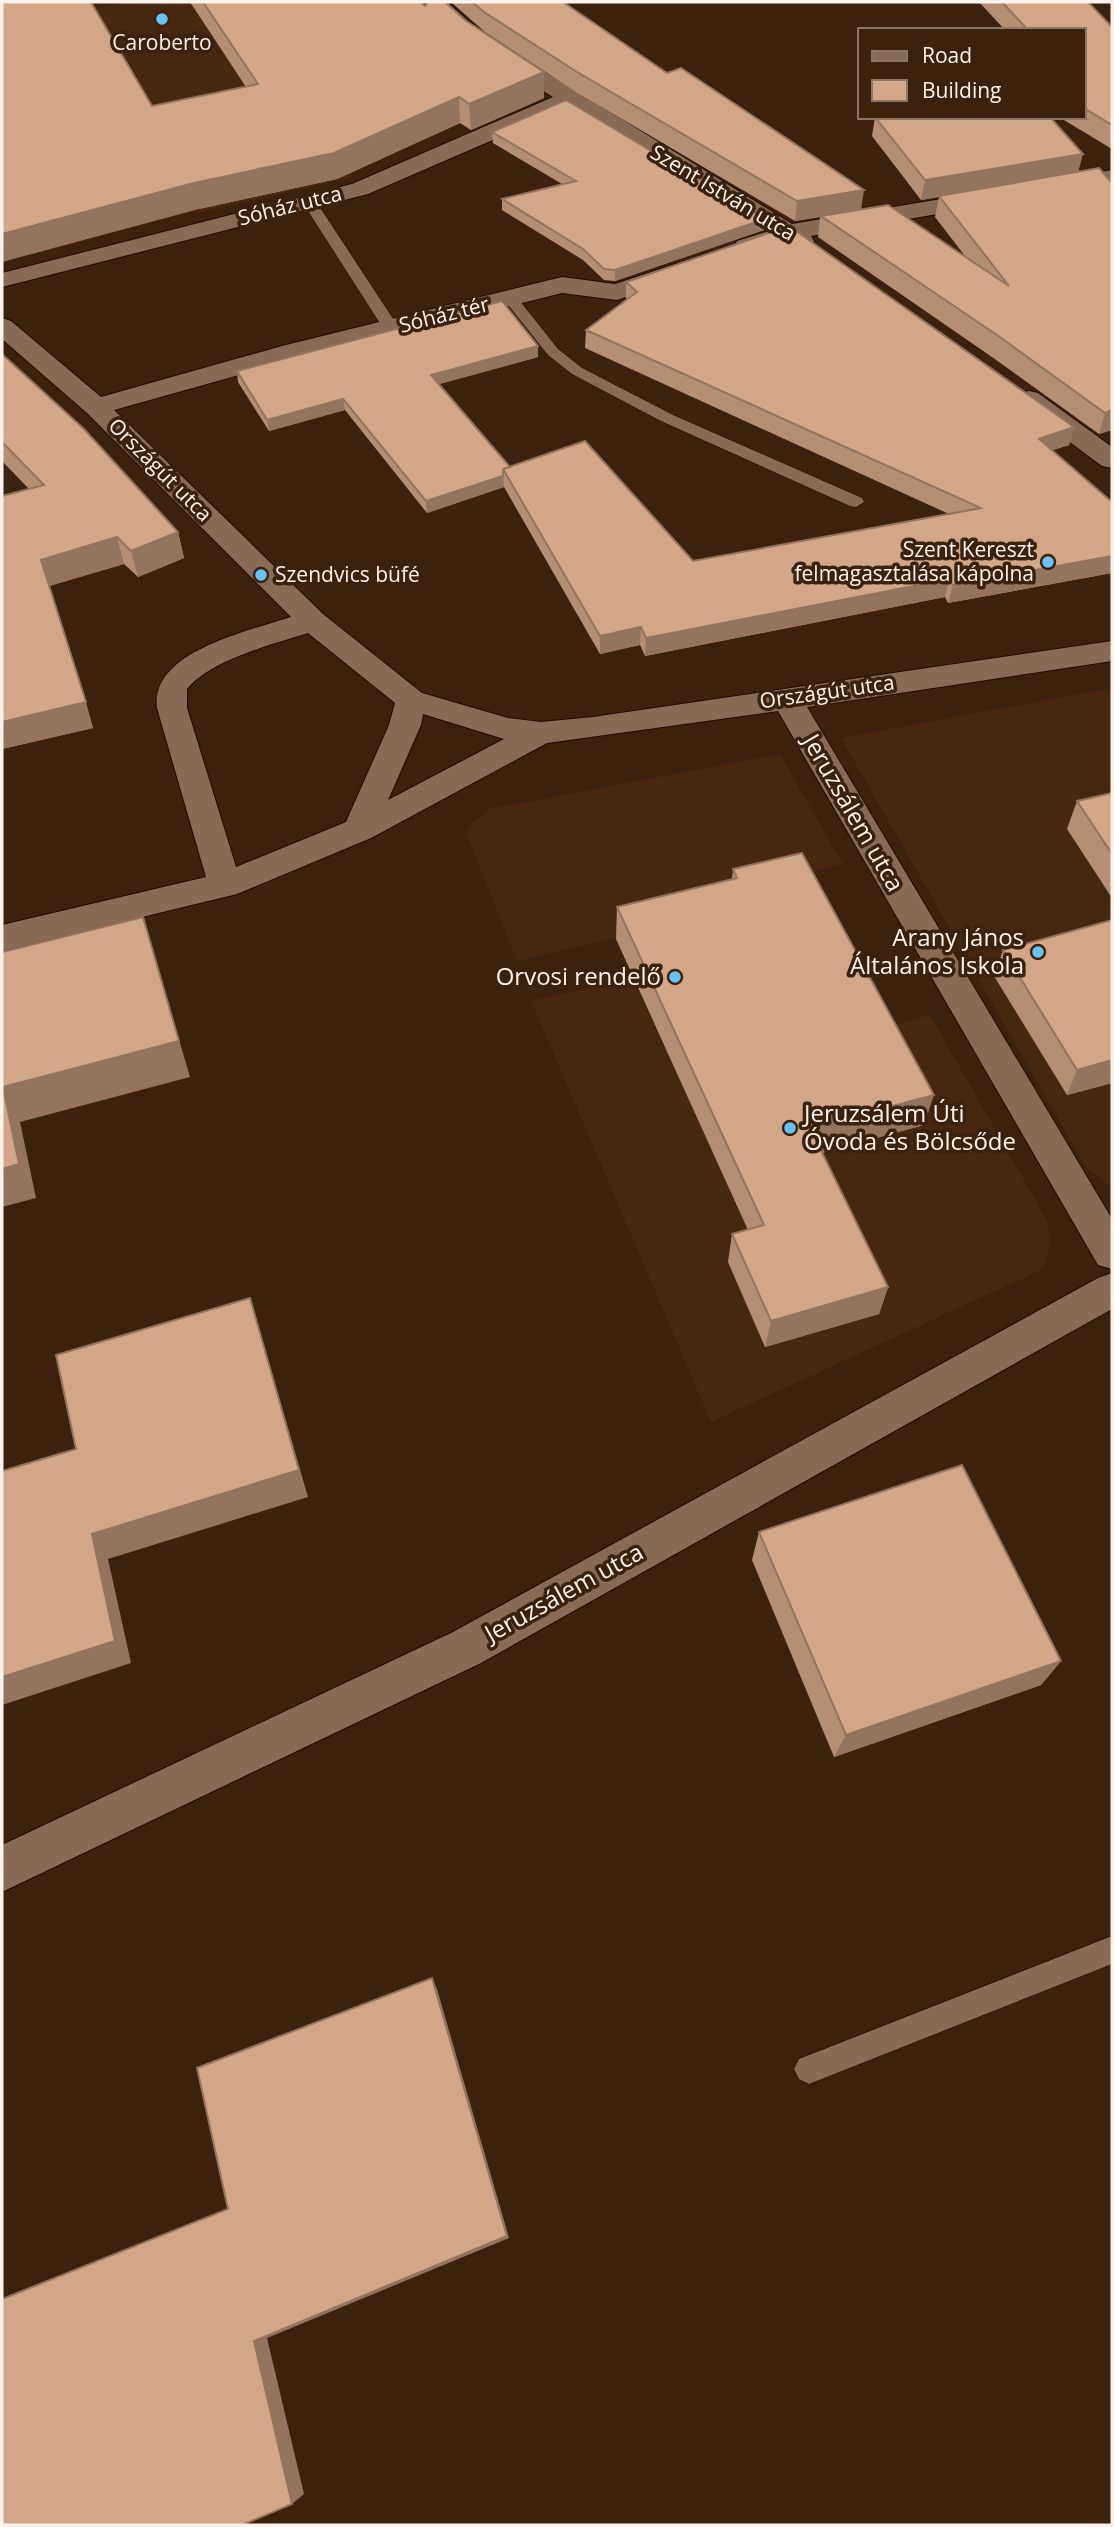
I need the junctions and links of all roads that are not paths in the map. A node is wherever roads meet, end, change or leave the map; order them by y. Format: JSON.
{"nodes":[{"id":1,"x":435,"y":2,"type":"edge"},
{"id":2,"x":567,"y":99,"type":"junction"},
{"id":3,"x":1112,"y":177,"type":"edge"},
{"id":4,"x":310,"y":203,"type":"junction"},
{"id":5,"x":790,"y":232,"type":"junction"},
{"id":6,"x":718,"y":256,"type":"edge"},
{"id":7,"x":824,"y":256,"type":"edge"},
{"id":8,"x":693,"y":265,"type":"edge"},
{"id":9,"x":2,"y":280,"type":"edge"},
{"id":10,"x":510,"y":298,"type":"junction"},
{"id":11,"x":2,"y":326,"type":"edge"},
{"id":12,"x":391,"y":328,"type":"junction"},
{"id":13,"x":1013,"y":387,"type":"edge"},
{"id":14,"x":96,"y":407,"type":"junction"},
{"id":15,"x":1110,"y":456,"type":"edge"},
{"id":16,"x":856,"y":502,"type":"dead end"},
{"id":17,"x":312,"y":621,"type":"junction"},
{"id":18,"x":1112,"y":651,"type":"edge"},
{"id":19,"x":786,"y":698,"type":"junction"},
{"id":20,"x":411,"y":700,"type":"junction"},
{"id":21,"x":541,"y":733,"type":"junction"},
{"id":22,"x":359,"y":830,"type":"junction"},
{"id":23,"x":225,"y":885,"type":"junction"},
{"id":24,"x":2,"y":938,"type":"edge"},
{"id":25,"x":1112,"y":1253,"type":"edge"},
{"id":26,"x":1112,"y":1290,"type":"edge"},
{"id":27,"x":2,"y":1869,"type":"edge"},
{"id":28,"x":1112,"y":1950,"type":"edge"},
{"id":29,"x":808,"y":2069,"type":"dead end"}],
"edges":[{"from":1,"to":2,"type":"street","name":"Szent István utca"},
{"from":2,"to":4,"type":"street","name":"Sóház utca"},
{"from":2,"to":5,"type":"street","name":"Szent István utca"},
{"from":3,"to":5,"type":"street"},
{"from":4,"to":9,"type":"street","name":"Sóház utca"},
{"from":4,"to":12,"type":"lane"},
{"from":5,"to":6,"type":"street"},
{"from":5,"to":7,"type":"street","name":"Szent István utca"},
{"from":8,"to":10,"type":"street","name":"Sóház tér"},
{"from":10,"to":12,"type":"street","name":"Sóház tér"},
{"from":10,"to":16,"type":"lane"},
{"from":11,"to":14,"type":"street","name":"Országút utca"},
{"from":12,"to":14,"type":"street","name":"Sóház tér"},
{"from":13,"to":15,"type":"street"},
{"from":14,"to":17,"type":"street","name":"Országút utca"},
{"from":17,"to":20,"type":"street","name":"Országút utca"},
{"from":17,"to":23,"type":"street"},
{"from":18,"to":19,"type":"street","name":"Országút utca"},
{"from":19,"to":21,"type":"street","name":"Országút utca"},
{"from":19,"to":25,"type":"street","name":"Jeruzsálem utca"},
{"from":20,"to":21,"type":"street","name":"Országút utca"},
{"from":20,"to":22,"type":"street"},
{"from":21,"to":22,"type":"street","name":"Országút utca"},
{"from":22,"to":23,"type":"street","name":"Országút utca"},
{"from":23,"to":24,"type":"street","name":"Országút utca"},
{"from":26,"to":27,"type":"street","name":"Jeruzsálem utca"},
{"from":28,"to":29,"type":"lane"}]}
